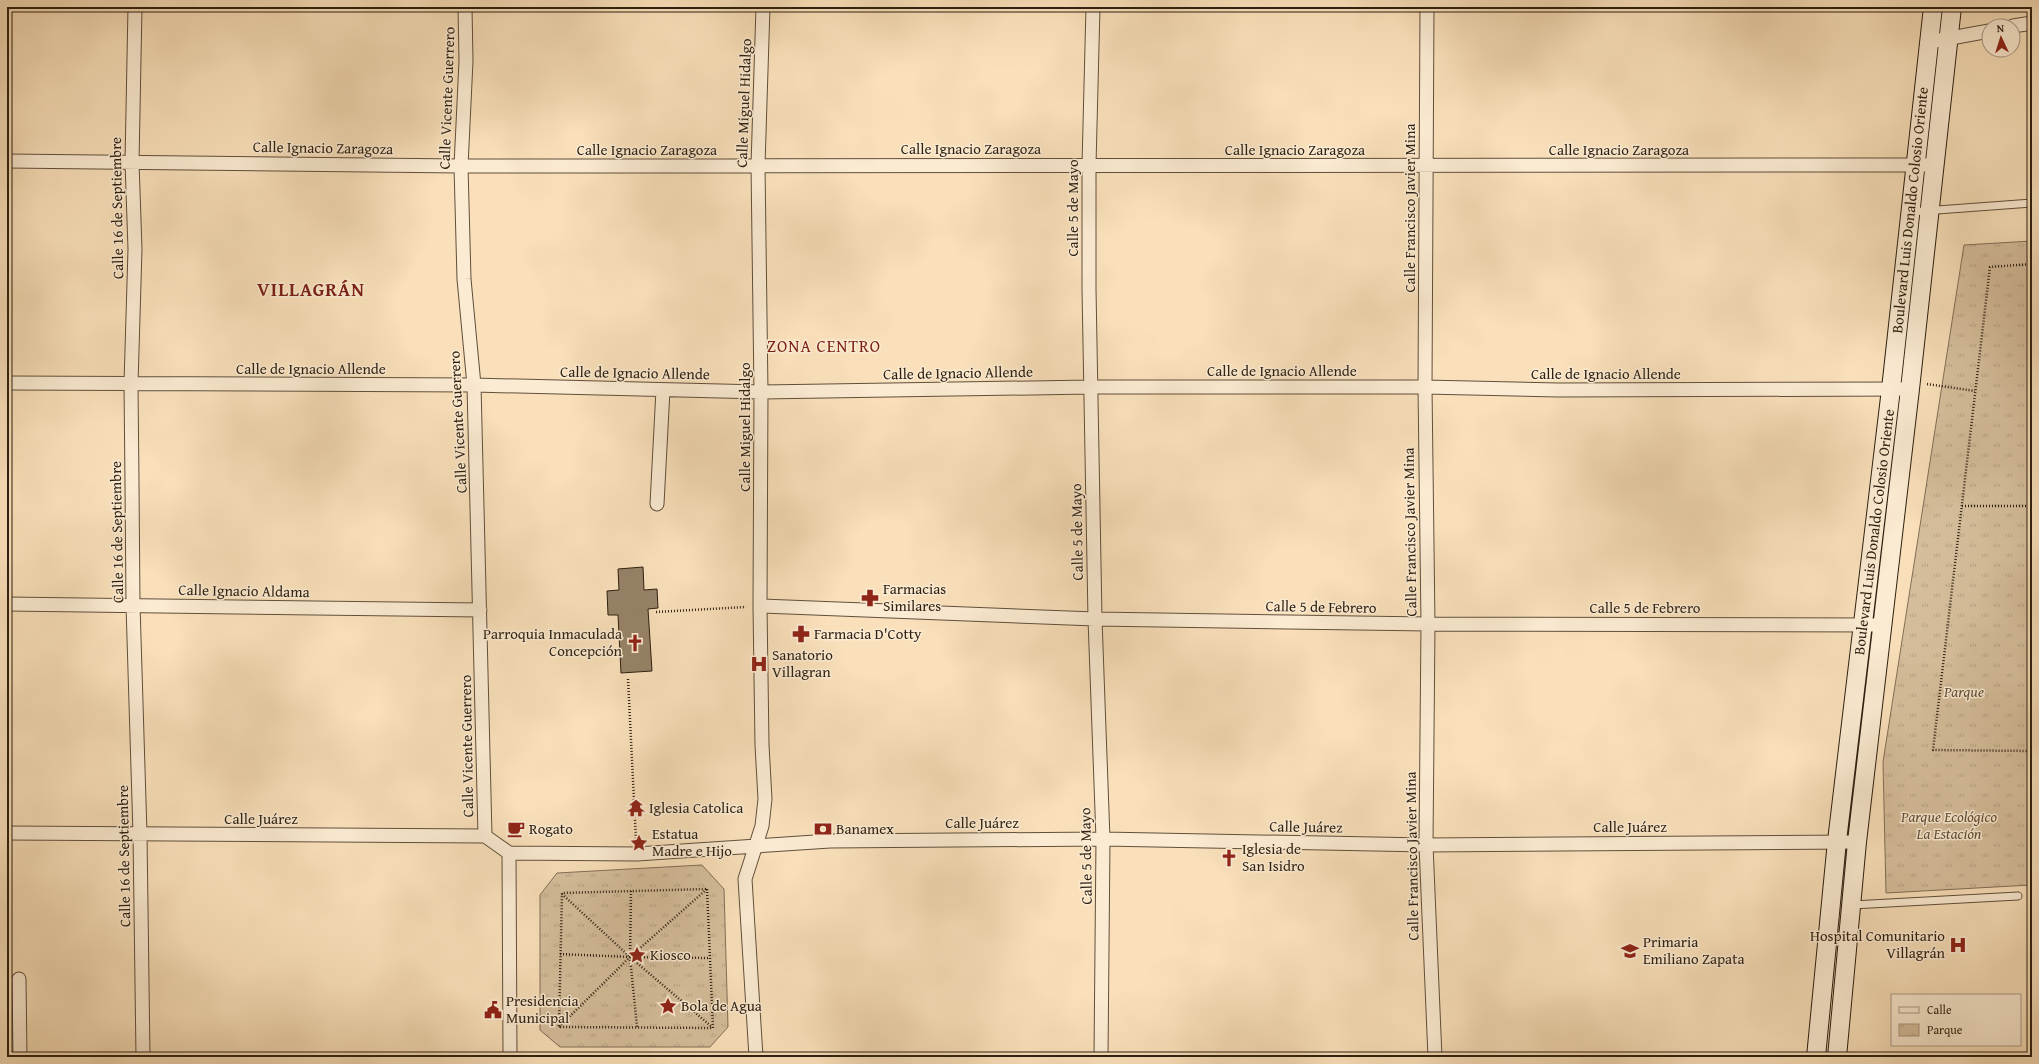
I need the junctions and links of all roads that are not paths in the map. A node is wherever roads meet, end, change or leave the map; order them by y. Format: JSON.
{"nodes":[{"id":1,"x":135,"y":7,"type":"edge"},
{"id":2,"x":466,"y":7,"type":"edge"},
{"id":3,"x":763,"y":7,"type":"edge"},
{"id":4,"x":1093,"y":7,"type":"edge"},
{"id":5,"x":1427,"y":7,"type":"edge"},
{"id":6,"x":1932,"y":7,"type":"edge"},
{"id":7,"x":1952,"y":7,"type":"edge"},
{"id":8,"x":2032,"y":22,"type":"edge"},
{"id":9,"x":2021,"y":24,"type":"edge"},
{"id":10,"x":1981,"y":33,"type":"edge"},
{"id":11,"x":1949,"y":39,"type":"junction"},
{"id":12,"x":1929,"y":42,"type":"junction"},
{"id":13,"x":7,"y":160,"type":"edge"},
{"id":14,"x":132,"y":162,"type":"junction"},
{"id":15,"x":758,"y":165,"type":"junction"},
{"id":16,"x":1089,"y":165,"type":"junction"},
{"id":17,"x":1915,"y":165,"type":"junction"},
{"id":18,"x":1935,"y":165,"type":"junction"},
{"id":19,"x":461,"y":166,"type":"junction"},
{"id":20,"x":1427,"y":166,"type":"junction"},
{"id":21,"x":2032,"y":203,"type":"edge"},
{"id":22,"x":1930,"y":211,"type":"junction"},
{"id":23,"x":1910,"y":212,"type":"junction"},
{"id":24,"x":7,"y":383,"type":"edge"},
{"id":25,"x":131,"y":384,"type":"junction"},
{"id":26,"x":474,"y":385,"type":"junction"},
{"id":27,"x":1910,"y":385,"type":"junction"},
{"id":28,"x":1091,"y":387,"type":"junction"},
{"id":29,"x":1425,"y":387,"type":"junction"},
{"id":30,"x":1891,"y":389,"type":"junction"},
{"id":31,"x":663,"y":390,"type":"junction"},
{"id":32,"x":761,"y":392,"type":"junction"},
{"id":33,"x":657,"y":504,"type":"dead end"},
{"id":34,"x":7,"y":604,"type":"edge"},
{"id":35,"x":133,"y":605,"type":"junction"},
{"id":36,"x":760,"y":606,"type":"junction"},
{"id":37,"x":480,"y":610,"type":"junction"},
{"id":38,"x":1095,"y":619,"type":"junction"},
{"id":39,"x":1428,"y":624,"type":"junction"},
{"id":40,"x":1862,"y":625,"type":"junction"},
{"id":41,"x":1882,"y":625,"type":"junction"},
{"id":42,"x":7,"y":833,"type":"edge"},
{"id":43,"x":140,"y":834,"type":"junction"},
{"id":44,"x":485,"y":836,"type":"junction"},
{"id":45,"x":1103,"y":839,"type":"junction"},
{"id":46,"x":1837,"y":842,"type":"junction"},
{"id":47,"x":1856,"y":842,"type":"junction"},
{"id":48,"x":1426,"y":845,"type":"junction"},
{"id":49,"x":756,"y":846,"type":"junction"},
{"id":50,"x":509,"y":852,"type":"junction"},
{"id":51,"x":2018,"y":896,"type":"dead end"},
{"id":52,"x":1850,"y":905,"type":"junction"},
{"id":53,"x":19,"y":979,"type":"dead end"},
{"id":54,"x":20,"y":1057,"type":"edge"},
{"id":55,"x":143,"y":1057,"type":"edge"},
{"id":56,"x":510,"y":1057,"type":"edge"},
{"id":57,"x":756,"y":1057,"type":"edge"},
{"id":58,"x":1101,"y":1057,"type":"edge"},
{"id":59,"x":1435,"y":1057,"type":"edge"},
{"id":60,"x":1816,"y":1057,"type":"edge"},
{"id":61,"x":1837,"y":1057,"type":"edge"}],
"edges":[{"from":1,"to":14,"type":"street","name":"Calle 16 de Septiembre"},
{"from":2,"to":19,"type":"street","name":"Calle Vicente Guerrero"},
{"from":3,"to":15,"type":"street","name":"Calle Miguel Hidalgo"},
{"from":4,"to":16,"type":"street","name":"Calle 5 de Mayo"},
{"from":5,"to":20,"type":"street","name":"Calle Francisco Javier Mina"},
{"from":6,"to":12,"type":"main road","name":"Boulevard Luis Donaldo Colosio Oriente"},
{"from":7,"to":11,"type":"main road","name":"Boulevard Luis Donaldo Colosio Oriente"},
{"from":8,"to":9,"type":"street"},
{"from":10,"to":11,"type":"street"},
{"from":11,"to":12,"type":"street"},
{"from":11,"to":18,"type":"main road","name":"Boulevard Luis Donaldo Colosio Oriente"},
{"from":12,"to":17,"type":"main road","name":"Boulevard Luis Donaldo Colosio Oriente"},
{"from":13,"to":14,"type":"street","name":"Calle Ignacio Zaragoza"},
{"from":14,"to":19,"type":"street","name":"Calle Ignacio Zaragoza"},
{"from":14,"to":25,"type":"street","name":"Calle 16 de Septiembre"},
{"from":15,"to":16,"type":"street","name":"Calle Ignacio Zaragoza"},
{"from":15,"to":19,"type":"street","name":"Calle Ignacio Zaragoza"},
{"from":15,"to":32,"type":"street","name":"Calle Miguel Hidalgo"},
{"from":16,"to":20,"type":"street","name":"Calle Ignacio Zaragoza"},
{"from":16,"to":28,"type":"street","name":"Calle 5 de Mayo"},
{"from":17,"to":18,"type":"street","name":"Calle Ignacio Zaragoza"},
{"from":17,"to":20,"type":"street","name":"Calle Ignacio Zaragoza"},
{"from":17,"to":23,"type":"main road","name":"Boulevard Luis Donaldo Colosio Oriente"},
{"from":18,"to":22,"type":"main road","name":"Boulevard Luis Donaldo Colosio Oriente"},
{"from":19,"to":26,"type":"street","name":"Calle Vicente Guerrero"},
{"from":20,"to":29,"type":"street","name":"Calle Francisco Javier Mina"},
{"from":21,"to":22,"type":"lane"},
{"from":22,"to":23,"type":"lane"},
{"from":22,"to":27,"type":"main road","name":"Boulevard Luis Donaldo Colosio Oriente"},
{"from":23,"to":30,"type":"main road","name":"Boulevard Luis Donaldo Colosio Oriente"},
{"from":24,"to":25,"type":"street","name":"Calle de Ignacio Allende"},
{"from":25,"to":26,"type":"street","name":"Calle de Ignacio Allende"},
{"from":25,"to":35,"type":"street","name":"Calle 16 de Septiembre"},
{"from":26,"to":31,"type":"street","name":"Calle de Ignacio Allende"},
{"from":26,"to":37,"type":"street","name":"Calle Vicente Guerrero"},
{"from":27,"to":30,"type":"street","name":"Calle de Ignacio Allende"},
{"from":27,"to":41,"type":"main road","name":"Boulevard Luis Donaldo Colosio Oriente"},
{"from":28,"to":29,"type":"street","name":"Calle de Ignacio Allende"},
{"from":28,"to":32,"type":"street","name":"Calle de Ignacio Allende"},
{"from":28,"to":38,"type":"street","name":"Calle 5 de Mayo"},
{"from":29,"to":30,"type":"street","name":"Calle de Ignacio Allende"},
{"from":29,"to":39,"type":"street","name":"Calle Francisco Javier Mina"},
{"from":30,"to":40,"type":"main road","name":"Boulevard Luis Donaldo Colosio Oriente"},
{"from":31,"to":32,"type":"street","name":"Calle de Ignacio Allende"},
{"from":31,"to":33,"type":"street"},
{"from":32,"to":36,"type":"street","name":"Calle Miguel Hidalgo"},
{"from":34,"to":35,"type":"street","name":"Calle Ignacio Aldama"},
{"from":35,"to":37,"type":"street","name":"Calle Ignacio Aldama"},
{"from":35,"to":43,"type":"street","name":"Calle 16 de Septiembre"},
{"from":36,"to":38,"type":"street","name":"Calle 5 de Febrero"},
{"from":36,"to":49,"type":"street","name":"Calle Miguel Hidalgo"},
{"from":37,"to":44,"type":"street","name":"Calle Vicente Guerrero"},
{"from":38,"to":39,"type":"street","name":"Calle 5 de Febrero"},
{"from":38,"to":45,"type":"street","name":"Calle 5 de Mayo"},
{"from":39,"to":40,"type":"street","name":"Calle 5 de Febrero"},
{"from":39,"to":48,"type":"street","name":"Calle Francisco Javier Mina"},
{"from":40,"to":41,"type":"street","name":"Calle 5 de Febrero"},
{"from":40,"to":46,"type":"main road","name":"Boulevard Luis Donaldo Colosio Oriente"},
{"from":41,"to":47,"type":"main road","name":"Boulevard Luis Donaldo Colosio Oriente"},
{"from":42,"to":43,"type":"street","name":"Calle Juárez"},
{"from":43,"to":44,"type":"street","name":"Calle Juárez"},
{"from":43,"to":55,"type":"street","name":"Calle 16 de Septiembre"},
{"from":44,"to":50,"type":"street"},
{"from":45,"to":48,"type":"street","name":"Calle Juárez"},
{"from":45,"to":49,"type":"street","name":"Calle Juárez"},
{"from":45,"to":58,"type":"street","name":"Calle 5 de Mayo"},
{"from":46,"to":47,"type":"street","name":"Calle Juárez"},
{"from":46,"to":48,"type":"street","name":"Calle Juárez"},
{"from":46,"to":60,"type":"main road","name":"Boulevard Luis Donaldo Colosio Oriente"},
{"from":47,"to":52,"type":"main road","name":"Boulevard Luis Donaldo Colosio Oriente"},
{"from":48,"to":59,"type":"street","name":"Calle Francisco Javier Mina"},
{"from":49,"to":50,"type":"street","name":"Calle Juárez"},
{"from":49,"to":57,"type":"street","name":"Calle Miguel Hidalgo"},
{"from":50,"to":56,"type":"street"},
{"from":51,"to":52,"type":"lane"},
{"from":52,"to":61,"type":"main road","name":"Boulevard Luis Donaldo Colosio Oriente"},
{"from":53,"to":54,"type":"street"}]}
